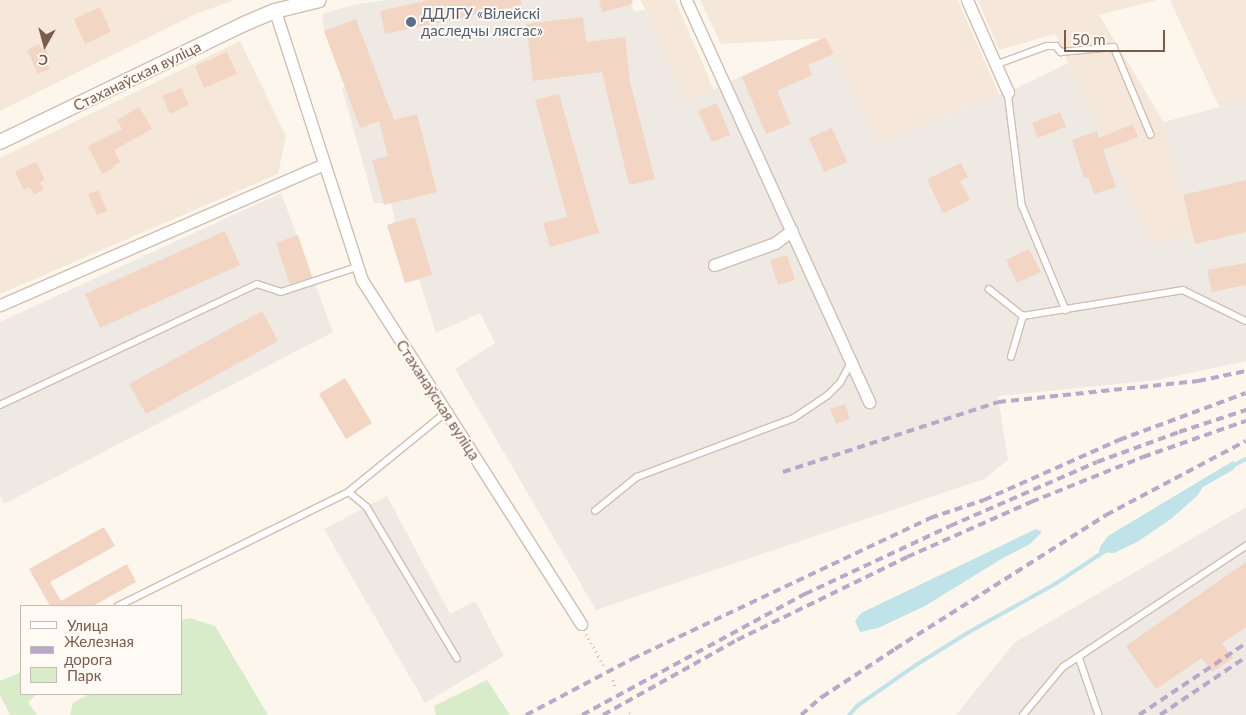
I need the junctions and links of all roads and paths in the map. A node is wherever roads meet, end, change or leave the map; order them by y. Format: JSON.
{"nodes":[{"id":1,"x":319,"y":0,"type":"edge"},
{"id":2,"x":686,"y":0,"type":"edge"},
{"id":3,"x":967,"y":0,"type":"edge"},
{"id":4,"x":275,"y":11,"type":"junction"},
{"id":5,"x":995,"y":65,"type":"junction"},
{"id":6,"x":1008,"y":92,"type":"joint"},
{"id":7,"x":1151,"y":135,"type":"dead end"},
{"id":8,"x":0,"y":142,"type":"edge"},
{"id":9,"x":324,"y":164,"type":"junction"},
{"id":10,"x":792,"y":230,"type":"junction"},
{"id":11,"x":714,"y":265,"type":"dead end"},
{"id":12,"x":357,"y":267,"type":"junction"},
{"id":13,"x":989,"y":289,"type":"dead end"},
{"id":14,"x":0,"y":305,"type":"edge"},
{"id":15,"x":1066,"y":310,"type":"junction"},
{"id":16,"x":1023,"y":316,"type":"junction"},
{"id":17,"x":1246,"y":321,"type":"edge"},
{"id":18,"x":1011,"y":357,"type":"dead end"},
{"id":19,"x":851,"y":363,"type":"junction"},
{"id":20,"x":869,"y":402,"type":"dead end"},
{"id":21,"x":0,"y":405,"type":"edge"},
{"id":22,"x":446,"y":413,"type":"junction"},
{"id":23,"x":349,"y":492,"type":"junction"},
{"id":24,"x":595,"y":511,"type":"dead end"},
{"id":25,"x":1246,"y":546,"type":"edge"},
{"id":26,"x":120,"y":605,"type":"edge"},
{"id":27,"x":581,"y":624,"type":"joint"},
{"id":28,"x":1078,"y":657,"type":"junction"},
{"id":29,"x":457,"y":658,"type":"dead end"},
{"id":30,"x":606,"y":669,"type":"dead end"},
{"id":31,"x":613,"y":680,"type":"dead end"},
{"id":32,"x":616,"y":687,"type":"dead end"},
{"id":33,"x":1023,"y":715,"type":"edge"},
{"id":34,"x":1099,"y":715,"type":"edge"}],
"edges":[{"from":1,"to":4,"type":"street","name":"Стаханаўская вуліца"},
{"from":2,"to":10,"type":"street"},
{"from":3,"to":5,"type":"street"},
{"from":4,"to":8,"type":"street","name":"Стаханаўская вуліца"},
{"from":4,"to":9,"type":"street","name":"Стаханаўская вуліца"},
{"from":5,"to":6,"type":"street"},
{"from":5,"to":7,"type":"lane"},
{"from":6,"to":15,"type":"lane"},
{"from":9,"to":12,"type":"street","name":"Стаханаўская вуліца"},
{"from":9,"to":14,"type":"street"},
{"from":10,"to":11,"type":"street"},
{"from":10,"to":19,"type":"street"},
{"from":12,"to":21,"type":"lane"},
{"from":12,"to":22,"type":"street","name":"Стаханаўская вуліца"},
{"from":13,"to":16,"type":"lane"},
{"from":15,"to":16,"type":"lane"},
{"from":15,"to":17,"type":"lane"},
{"from":16,"to":18,"type":"lane"},
{"from":19,"to":20,"type":"street"},
{"from":19,"to":24,"type":"lane"},
{"from":22,"to":23,"type":"lane"},
{"from":22,"to":27,"type":"street","name":"Стаханаўская вуліца"},
{"from":23,"to":26,"type":"lane"},
{"from":23,"to":29,"type":"lane"},
{"from":25,"to":28,"type":"lane"},
{"from":27,"to":30,"type":"path"},
{"from":28,"to":33,"type":"lane"},
{"from":28,"to":34,"type":"lane"},
{"from":31,"to":32,"type":"path"}]}
